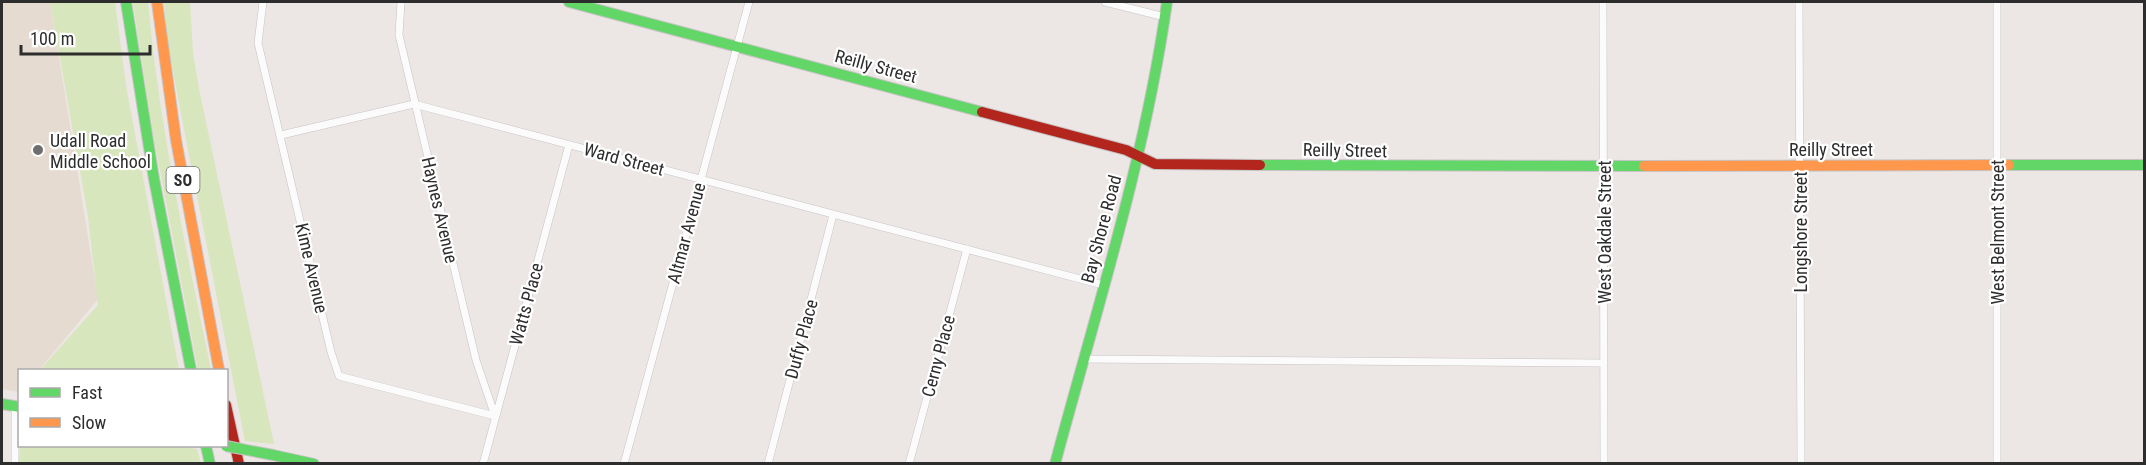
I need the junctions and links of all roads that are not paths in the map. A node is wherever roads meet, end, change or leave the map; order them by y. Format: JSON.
{"nodes":[{"id":1,"x":126,"y":2,"type":"edge"},
{"id":2,"x":157,"y":2,"type":"edge"},
{"id":3,"x":263,"y":2,"type":"edge"},
{"id":4,"x":401,"y":2,"type":"edge"},
{"id":5,"x":569,"y":2,"type":"edge"},
{"id":6,"x":749,"y":2,"type":"edge"},
{"id":7,"x":1105,"y":2,"type":"edge"},
{"id":8,"x":1167,"y":2,"type":"edge"},
{"id":9,"x":1603,"y":2,"type":"edge"},
{"id":10,"x":1799,"y":2,"type":"edge"},
{"id":11,"x":1997,"y":2,"type":"edge"},
{"id":12,"x":1165,"y":17,"type":"junction"},
{"id":13,"x":737,"y":46,"type":"junction"},
{"id":14,"x":414,"y":104,"type":"junction"},
{"id":15,"x":281,"y":135,"type":"junction"},
{"id":16,"x":569,"y":145,"type":"junction"},
{"id":17,"x":1137,"y":157,"type":"junction"},
{"id":18,"x":1800,"y":165,"type":"junction"},
{"id":19,"x":2145,"y":165,"type":"edge"},
{"id":20,"x":1604,"y":166,"type":"junction"},
{"id":21,"x":1997,"y":166,"type":"junction"},
{"id":22,"x":700,"y":180,"type":"junction"},
{"id":23,"x":833,"y":215,"type":"junction"},
{"id":24,"x":967,"y":249,"type":"junction"},
{"id":25,"x":1103,"y":285,"type":"junction"},
{"id":26,"x":1083,"y":359,"type":"junction"},
{"id":27,"x":1604,"y":363,"type":"junction"},
{"id":28,"x":191,"y":369,"type":"edge"},
{"id":29,"x":219,"y":369,"type":"edge"},
{"id":30,"x":2,"y":404,"type":"edge"},
{"id":31,"x":17,"y":407,"type":"edge"},
{"id":32,"x":228,"y":414,"type":"edge"},
{"id":33,"x":495,"y":416,"type":"junction"},
{"id":34,"x":228,"y":446,"type":"edge"},
{"id":35,"x":206,"y":447,"type":"edge"},
{"id":36,"x":15,"y":464,"type":"edge"},
{"id":37,"x":210,"y":464,"type":"edge"},
{"id":38,"x":239,"y":464,"type":"edge"},
{"id":39,"x":314,"y":464,"type":"edge"},
{"id":40,"x":483,"y":464,"type":"edge"},
{"id":41,"x":624,"y":464,"type":"edge"},
{"id":42,"x":768,"y":464,"type":"edge"},
{"id":43,"x":909,"y":464,"type":"edge"},
{"id":44,"x":1055,"y":464,"type":"edge"},
{"id":45,"x":1604,"y":464,"type":"edge"},
{"id":46,"x":1801,"y":464,"type":"edge"},
{"id":47,"x":1997,"y":464,"type":"edge"}],
"edges":[{"from":1,"to":28,"type":"main road","number":"SO"},
{"from":2,"to":29,"type":"main road","number":"SO"},
{"from":3,"to":15,"type":"street","name":"Kime Avenue"},
{"from":4,"to":14,"type":"street","name":"Haynes Avenue"},
{"from":5,"to":13,"type":"main road","name":"Reilly Street"},
{"from":6,"to":13,"type":"street","name":"Altmar Avenue"},
{"from":7,"to":12,"type":"street"},
{"from":8,"to":12,"type":"main road","name":"Bay Shore Road"},
{"from":9,"to":20,"type":"street","name":"West Oakdale Street"},
{"from":10,"to":18,"type":"street","name":"Longshore Street"},
{"from":11,"to":21,"type":"street","name":"West Belmont Street"},
{"from":12,"to":17,"type":"main road","name":"Bay Shore Road"},
{"from":13,"to":17,"type":"main road","name":"Reilly Street"},
{"from":13,"to":22,"type":"street","name":"Altmar Avenue"},
{"from":14,"to":15,"type":"street","name":"Ward Street"},
{"from":14,"to":16,"type":"street","name":"Ward Street"},
{"from":14,"to":33,"type":"street","name":"Haynes Avenue"},
{"from":15,"to":33,"type":"street","name":"Kime Avenue"},
{"from":16,"to":22,"type":"street","name":"Ward Street"},
{"from":16,"to":33,"type":"street","name":"Watts Place"},
{"from":17,"to":20,"type":"main road","name":"Reilly Street"},
{"from":17,"to":25,"type":"main road","name":"Bay Shore Road"},
{"from":18,"to":20,"type":"main road","name":"Reilly Street"},
{"from":18,"to":21,"type":"main road","name":"Reilly Street"},
{"from":18,"to":46,"type":"street","name":"Longshore Street"},
{"from":19,"to":21,"type":"main road","name":"Reilly Street"},
{"from":20,"to":27,"type":"street","name":"West Oakdale Street"},
{"from":21,"to":47,"type":"street","name":"West Belmont Street"},
{"from":22,"to":23,"type":"street","name":"Ward Street"},
{"from":22,"to":41,"type":"street","name":"Altmar Avenue"},
{"from":23,"to":24,"type":"street","name":"Ward Street"},
{"from":23,"to":42,"type":"street","name":"Duffy Place"},
{"from":24,"to":25,"type":"street","name":"Ward Street"},
{"from":24,"to":43,"type":"street","name":"Cerny Place"},
{"from":25,"to":26,"type":"main road","name":"Bay Shore Road"},
{"from":26,"to":27,"type":"street"},
{"from":26,"to":44,"type":"main road","name":"Bay Shore Road"},
{"from":27,"to":45,"type":"street","name":"West Oakdale Street"},
{"from":30,"to":31,"type":"main road"},
{"from":31,"to":36,"type":"street"},
{"from":32,"to":38,"type":"main road"},
{"from":33,"to":40,"type":"street","name":"Watts Place"},
{"from":34,"to":39,"type":"main road","bridge":true},
{"from":35,"to":37,"type":"main road"}]}
